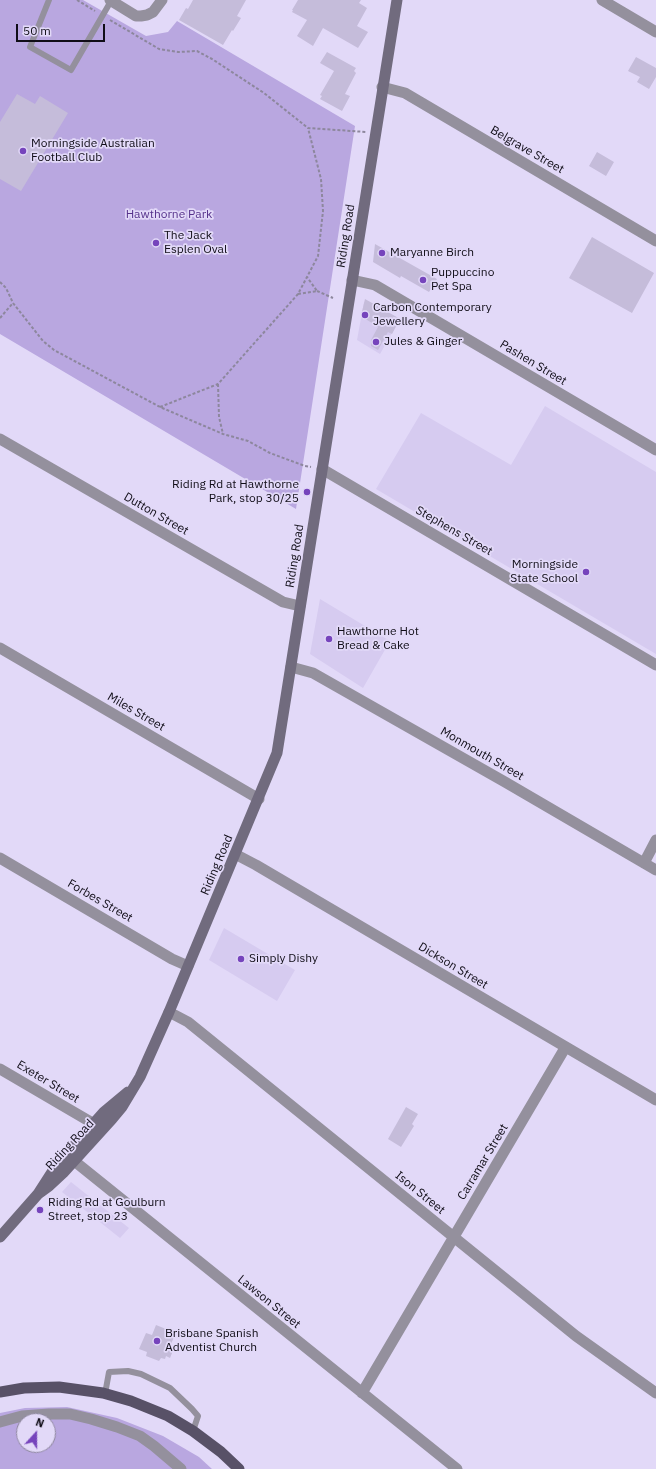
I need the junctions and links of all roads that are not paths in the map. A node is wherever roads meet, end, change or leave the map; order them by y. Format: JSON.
{"nodes":[{"id":1,"x":49,"y":0,"type":"edge"},
{"id":2,"x":110,"y":0,"type":"edge"},
{"id":3,"x":162,"y":0,"type":"edge"},
{"id":4,"x":397,"y":0,"type":"edge"},
{"id":5,"x":602,"y":0,"type":"edge"},
{"id":6,"x":656,"y":32,"type":"edge"},
{"id":7,"x":382,"y":87,"type":"junction"},
{"id":8,"x":656,"y":241,"type":"edge"},
{"id":9,"x":352,"y":280,"type":"junction"},
{"id":10,"x":0,"y":439,"type":"edge"},
{"id":11,"x":656,"y":450,"type":"edge"},
{"id":12,"x":322,"y":469,"type":"junction"},
{"id":13,"x":300,"y":606,"type":"junction"},
{"id":14,"x":0,"y":648,"type":"edge"},
{"id":15,"x":656,"y":665,"type":"edge"},
{"id":16,"x":291,"y":667,"type":"junction"},
{"id":17,"x":259,"y":799,"type":"junction"},
{"id":18,"x":656,"y":840,"type":"edge"},
{"id":19,"x":236,"y":854,"type":"junction"},
{"id":20,"x":0,"y":858,"type":"edge"},
{"id":21,"x":644,"y":863,"type":"junction"},
{"id":22,"x":656,"y":870,"type":"edge"},
{"id":23,"x":188,"y":966,"type":"junction"},
{"id":24,"x":169,"y":1012,"type":"junction"},
{"id":25,"x":565,"y":1048,"type":"junction"},
{"id":26,"x":0,"y":1069,"type":"edge"},
{"id":27,"x":656,"y":1100,"type":"edge"},
{"id":28,"x":98,"y":1127,"type":"junction"},
{"id":29,"x":70,"y":1158,"type":"junction"},
{"id":30,"x":0,"y":1237,"type":"edge"},
{"id":31,"x":453,"y":1237,"type":"junction"},
{"id":32,"x":0,"y":1392,"type":"edge"},
{"id":33,"x":362,"y":1393,"type":"junction"},
{"id":34,"x":656,"y":1393,"type":"edge"},
{"id":35,"x":104,"y":1394,"type":"junction"},
{"id":36,"x":0,"y":1422,"type":"edge"},
{"id":37,"x":193,"y":1431,"type":"junction"},
{"id":38,"x":181,"y":1469,"type":"edge"},
{"id":39,"x":239,"y":1469,"type":"edge"},
{"id":40,"x":457,"y":1469,"type":"edge"}],
"edges":[{"from":1,"to":2,"type":"lane"},
{"from":2,"to":3,"type":"street"},
{"from":4,"to":7,"type":"main road","name":"Riding Road"},
{"from":5,"to":6,"type":"street"},
{"from":7,"to":8,"type":"street","name":"Belgrave Street"},
{"from":7,"to":9,"type":"main road","name":"Riding Road"},
{"from":9,"to":11,"type":"street","name":"Pashen Street"},
{"from":9,"to":12,"type":"main road","name":"Riding Road"},
{"from":10,"to":13,"type":"street","name":"Dutton Street"},
{"from":12,"to":13,"type":"main road","name":"Riding Road"},
{"from":12,"to":15,"type":"street","name":"Stephens Street"},
{"from":13,"to":16,"type":"main road","name":"Riding Road"},
{"from":14,"to":17,"type":"street","name":"Miles Street"},
{"from":16,"to":17,"type":"main road","name":"Riding Road"},
{"from":16,"to":21,"type":"street","name":"Monmouth Street"},
{"from":17,"to":19,"type":"main road","name":"Riding Road"},
{"from":18,"to":21,"type":"street"},
{"from":19,"to":23,"type":"main road","name":"Riding Road"},
{"from":19,"to":25,"type":"street","name":"Dickson Street"},
{"from":20,"to":23,"type":"street","name":"Forbes Street"},
{"from":21,"to":22,"type":"street","name":"Monmouth Street"},
{"from":23,"to":24,"type":"main road","name":"Riding Road"},
{"from":24,"to":28,"type":"main road","name":"Riding Road"},
{"from":24,"to":31,"type":"street","name":"Ison Street"},
{"from":25,"to":27,"type":"street","name":"Dickson Street"},
{"from":25,"to":31,"type":"street","name":"Carramar Street"},
{"from":26,"to":28,"type":"street","name":"Exeter Street"},
{"from":28,"to":29,"type":"main road","name":"Riding Road"},
{"from":29,"to":30,"type":"main road","name":"Riding Road"},
{"from":29,"to":33,"type":"street","name":"Lawson Street"},
{"from":31,"to":33,"type":"street","name":"Carramar Street"},
{"from":31,"to":34,"type":"street","name":"Ison Street"},
{"from":32,"to":35,"type":"main road"},
{"from":33,"to":40,"type":"street","name":"Lawson Street"},
{"from":35,"to":37,"type":"main road"},
{"from":35,"to":37,"type":"lane"},
{"from":36,"to":38,"type":"street"},
{"from":37,"to":39,"type":"main road"}]}
